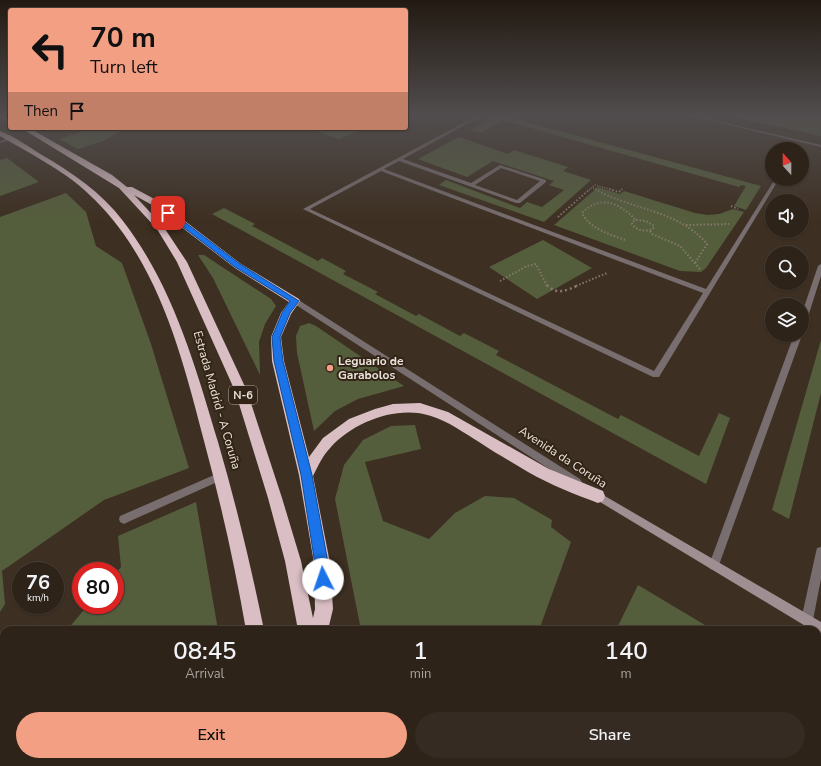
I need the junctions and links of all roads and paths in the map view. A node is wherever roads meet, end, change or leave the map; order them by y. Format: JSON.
{"nodes":[{"id":1,"x":29,"y":151,"type":"edge"},
{"id":2,"x":64,"y":151,"type":"edge"},
{"id":3,"x":414,"y":151,"type":"edge"},
{"id":4,"x":399,"y":159,"type":"junction"},
{"id":5,"x":380,"y":169,"type":"junction"},
{"id":6,"x":472,"y":185,"type":"junction"},
{"id":7,"x":122,"y":186,"type":"junction"},
{"id":8,"x":773,"y":186,"type":"edge"},
{"id":9,"x":593,"y":188,"type":"junction"},
{"id":10,"x":622,"y":189,"type":"dead end"},
{"id":11,"x":685,"y":225,"type":"junction"},
{"id":12,"x":747,"y":227,"type":"junction"},
{"id":13,"x":543,"y":230,"type":"junction"},
{"id":14,"x":650,"y":231,"type":"junction"},
{"id":15,"x":695,"y":263,"type":"junction"},
{"id":16,"x":821,"y":266,"type":"edge"},
{"id":17,"x":716,"y":278,"type":"junction"},
{"id":18,"x":707,"y":292,"type":"junction"},
{"id":19,"x":295,"y":301,"type":"junction"},
{"id":20,"x":809,"y":302,"type":"edge"},
{"id":21,"x":795,"y":342,"type":"edge"},
{"id":22,"x":306,"y":475,"type":"junction"},
{"id":23,"x":221,"y":476,"type":"junction"},
{"id":24,"x":598,"y":496,"type":"junction"},
{"id":25,"x":124,"y":519,"type":"dead end"},
{"id":26,"x":821,"y":552,"type":"edge"},
{"id":27,"x":714,"y":565,"type":"junction"},
{"id":28,"x":807,"y":620,"type":"junction"},
{"id":29,"x":254,"y":626,"type":"edge"},
{"id":30,"x":306,"y":626,"type":"edge"},
{"id":31,"x":320,"y":626,"type":"edge"},
{"id":32,"x":816,"y":626,"type":"edge"}],
"edges":[{"from":1,"to":23,"type":"highway","name":"Estrada Madrid - A Coruña"},
{"from":2,"to":7,"type":"highway","name":"Estrada Madrid - A Coruña","number":"N-6"},
{"from":3,"to":4,"type":"street"},
{"from":4,"to":5,"type":"street"},
{"from":4,"to":6,"type":"street"},
{"from":5,"to":13,"type":"street"},
{"from":5,"to":18,"type":"street"},
{"from":6,"to":6,"type":"street"},
{"from":7,"to":19,"type":"highway","number":"N-6"},
{"from":7,"to":30,"type":"highway","name":"Estrada Madrid - A Coruña","number":"N-6"},
{"from":8,"to":12,"type":"street"},
{"from":9,"to":10,"type":"path"},
{"from":9,"to":11,"type":"path"},
{"from":9,"to":13,"type":"path"},
{"from":11,"to":12,"type":"path"},
{"from":11,"to":15,"type":"path"},
{"from":12,"to":17,"type":"street"},
{"from":13,"to":18,"type":"street"},
{"from":14,"to":14,"type":"path"},
{"from":14,"to":15,"type":"path"},
{"from":15,"to":17,"type":"path"},
{"from":16,"to":20,"type":"street"},
{"from":17,"to":18,"type":"street"},
{"from":19,"to":22,"type":"highway"},
{"from":19,"to":24,"type":"street","name":"Avenida da Coruña"},
{"from":21,"to":27,"type":"street"},
{"from":22,"to":24,"type":"highway"},
{"from":22,"to":31,"type":"highway"},
{"from":23,"to":25,"type":"street"},
{"from":23,"to":29,"type":"highway","name":"Estrada Madrid - A Coruña"},
{"from":24,"to":27,"type":"street","name":"Avenida da Coruña"},
{"from":26,"to":28,"type":"street"},
{"from":27,"to":28,"type":"street","name":"Avenida da Coruña"},
{"from":28,"to":32,"type":"street","name":"Avenida da Coruña"}]}
